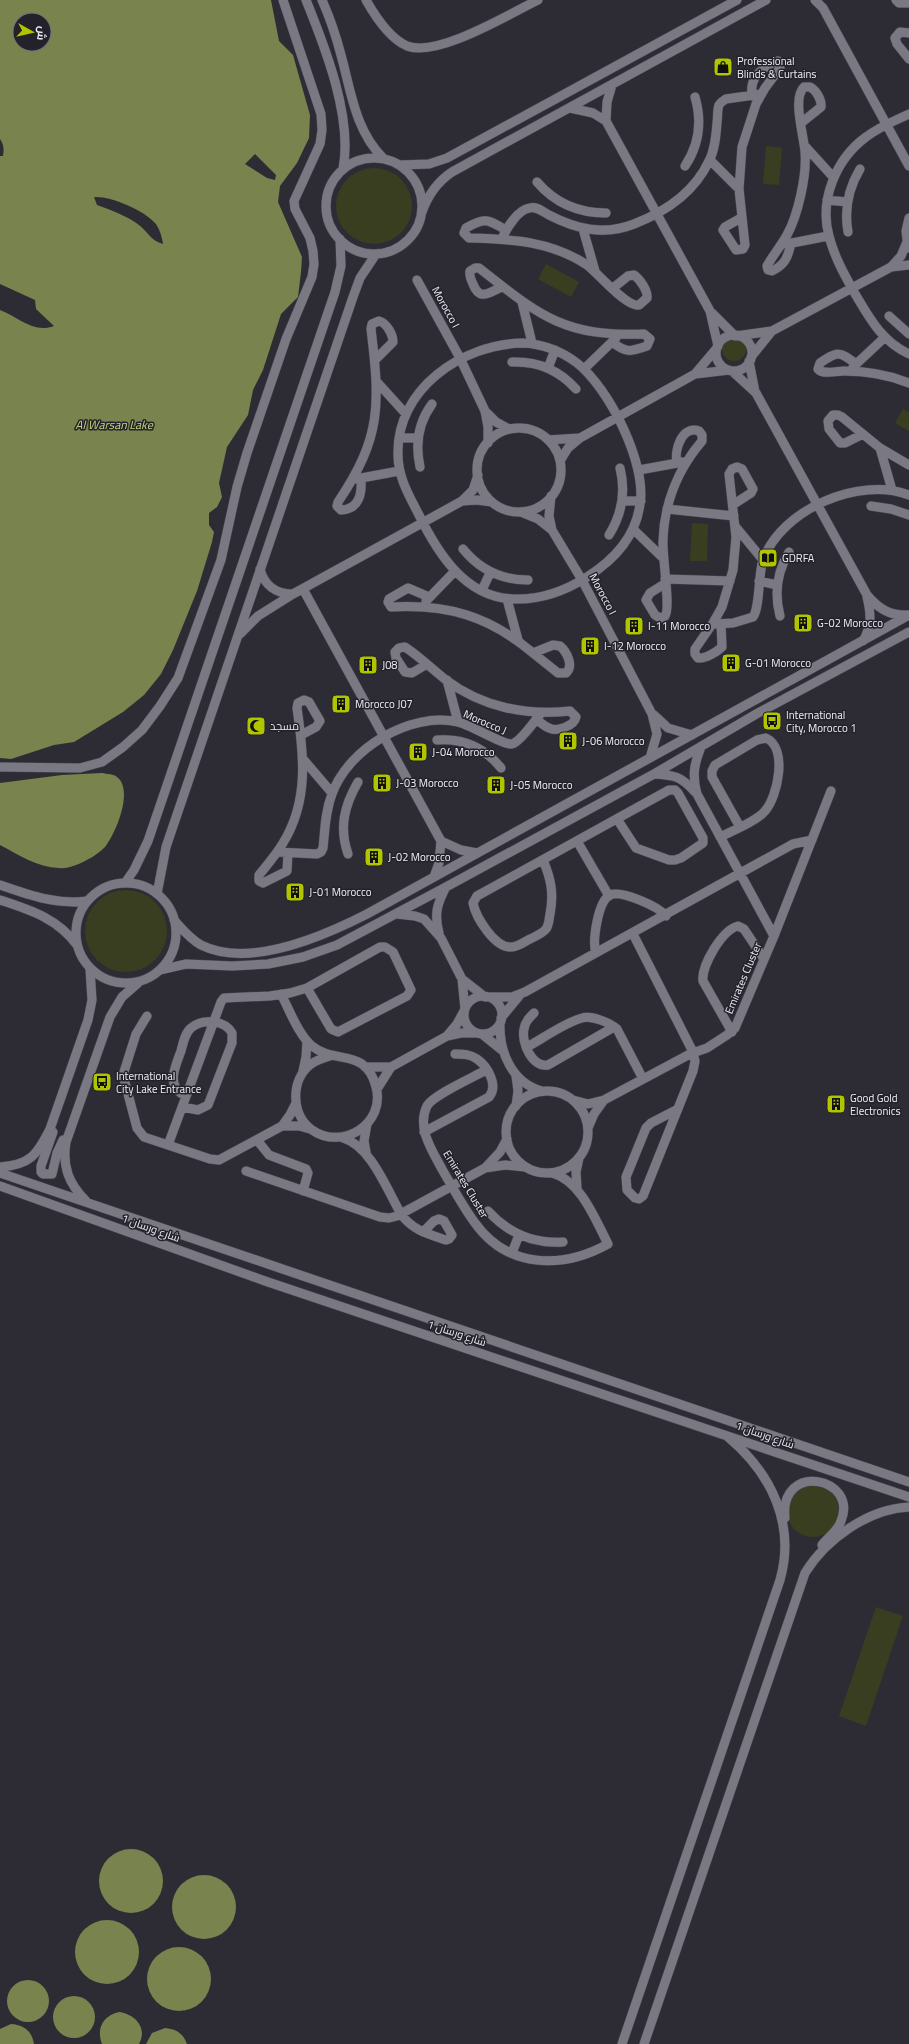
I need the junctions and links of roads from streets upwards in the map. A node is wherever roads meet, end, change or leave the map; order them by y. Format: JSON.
{"nodes":[{"id":1,"x":283,"y":0,"type":"edge"},
{"id":2,"x":306,"y":0,"type":"edge"},
{"id":3,"x":322,"y":0,"type":"edge"},
{"id":4,"x":366,"y":0,"type":"edge"},
{"id":5,"x":538,"y":0,"type":"edge"},
{"id":6,"x":738,"y":0,"type":"edge"},
{"id":7,"x":766,"y":0,"type":"edge"},
{"id":8,"x":815,"y":0,"type":"edge"},
{"id":9,"x":896,"y":0,"type":"edge"},
{"id":10,"x":909,"y":3,"type":"edge"},
{"id":11,"x":822,"y":4,"type":"edge"},
{"id":12,"x":909,"y":34,"type":"edge"},
{"id":13,"x":909,"y":59,"type":"edge"},
{"id":14,"x":612,"y":84,"type":"junction"},
{"id":15,"x":695,"y":97,"type":"dead end"},
{"id":16,"x":570,"y":108,"type":"junction"},
{"id":17,"x":909,"y":114,"type":"edge"},
{"id":18,"x":606,"y":121,"type":"junction"},
{"id":19,"x":801,"y":122,"type":"dead end"},
{"id":20,"x":887,"y":125,"type":"junction"},
{"id":21,"x":698,"y":134,"type":"junction"},
{"id":22,"x":716,"y":136,"type":"junction"},
{"id":23,"x":804,"y":145,"type":"junction"},
{"id":24,"x":383,"y":158,"type":"junction"},
{"id":25,"x":710,"y":160,"type":"junction"},
{"id":26,"x":400,"y":165,"type":"junction"},
{"id":27,"x":685,"y":166,"type":"dead end"},
{"id":28,"x":909,"y":166,"type":"edge"},
{"id":29,"x":344,"y":169,"type":"junction"},
{"id":30,"x":860,"y":169,"type":"dead end"},
{"id":31,"x":834,"y":178,"type":"junction"},
{"id":32,"x":537,"y":182,"type":"dead end"},
{"id":33,"x":739,"y":189,"type":"junction"},
{"id":34,"x":828,"y":200,"type":"junction"},
{"id":35,"x":847,"y":202,"type":"junction"},
{"id":36,"x":566,"y":205,"type":"junction"},
{"id":37,"x":422,"y":212,"type":"junction"},
{"id":38,"x":606,"y":212,"type":"dead end"},
{"id":39,"x":657,"y":214,"type":"junction"},
{"id":40,"x":741,"y":218,"type":"dead end"},
{"id":41,"x":909,"y":218,"type":"edge"},
{"id":42,"x":559,"y":220,"type":"junction"},
{"id":43,"x":583,"y":229,"type":"junction"},
{"id":44,"x":506,"y":230,"type":"junction"},
{"id":45,"x":848,"y":232,"type":"dead end"},
{"id":46,"x":828,"y":236,"type":"junction"},
{"id":47,"x":340,"y":239,"type":"junction"},
{"id":48,"x":502,"y":239,"type":"junction"},
{"id":49,"x":791,"y":243,"type":"junction"},
{"id":50,"x":781,"y":246,"type":"junction"},
{"id":51,"x":908,"y":246,"type":"edge"},
{"id":52,"x":376,"y":254,"type":"junction"},
{"id":53,"x":909,"y":265,"type":"edge"},
{"id":54,"x":891,"y":267,"type":"junction"},
{"id":55,"x":595,"y":271,"type":"junction"},
{"id":56,"x":417,"y":280,"type":"dead end"},
{"id":57,"x":502,"y":287,"type":"dead end"},
{"id":58,"x":613,"y":288,"type":"dead end"},
{"id":59,"x":852,"y":288,"type":"junction"},
{"id":60,"x":522,"y":302,"type":"junction"},
{"id":61,"x":710,"y":311,"type":"junction"},
{"id":62,"x":889,"y":316,"type":"dead end"},
{"id":63,"x":772,"y":332,"type":"junction"},
{"id":64,"x":909,"y":334,"type":"edge"},
{"id":65,"x":735,"y":336,"type":"junction"},
{"id":66,"x":884,"y":338,"type":"junction"},
{"id":67,"x":532,"y":343,"type":"junction"},
{"id":68,"x":718,"y":347,"type":"junction"},
{"id":69,"x":555,"y":350,"type":"junction"},
{"id":70,"x":909,"y":354,"type":"edge"},
{"id":71,"x":460,"y":358,"type":"junction"},
{"id":72,"x":375,"y":360,"type":"dead end"},
{"id":73,"x":750,"y":360,"type":"junction"},
{"id":74,"x":512,"y":362,"type":"dead end"},
{"id":75,"x":856,"y":364,"type":"junction"},
{"id":76,"x":548,"y":368,"type":"junction"},
{"id":77,"x":584,"y":369,"type":"junction"},
{"id":78,"x":731,"y":370,"type":"junction"},
{"id":79,"x":848,"y":371,"type":"junction"},
{"id":80,"x":695,"y":374,"type":"junction"},
{"id":81,"x":377,"y":382,"type":"junction"},
{"id":82,"x":909,"y":383,"type":"edge"},
{"id":83,"x":576,"y":389,"type":"dead end"},
{"id":84,"x":756,"y":393,"type":"junction"},
{"id":85,"x":432,"y":404,"type":"dead end"},
{"id":86,"x":485,"y":411,"type":"junction"},
{"id":87,"x":406,"y":414,"type":"junction"},
{"id":88,"x":617,"y":418,"type":"junction"},
{"id":89,"x":509,"y":429,"type":"junction"},
{"id":90,"x":863,"y":434,"type":"dead end"},
{"id":91,"x":399,"y":438,"type":"junction"},
{"id":92,"x":418,"y":438,"type":"junction"},
{"id":93,"x":580,"y":438,"type":"junction"},
{"id":94,"x":548,"y":440,"type":"junction"},
{"id":95,"x":488,"y":443,"type":"junction"},
{"id":96,"x":880,"y":448,"type":"junction"},
{"id":97,"x":560,"y":461,"type":"junction"},
{"id":98,"x":909,"y":465,"type":"edge"},
{"id":99,"x":420,"y":467,"type":"dead end"},
{"id":100,"x":620,"y":468,"type":"dead end"},
{"id":101,"x":399,"y":470,"type":"junction"},
{"id":102,"x":639,"y":470,"type":"junction"},
{"id":103,"x":478,"y":476,"type":"junction"},
{"id":104,"x":892,"y":490,"type":"junction"},
{"id":105,"x":909,"y":495,"type":"edge"},
{"id":106,"x":551,"y":496,"type":"junction"},
{"id":107,"x":462,"y":501,"type":"junction"},
{"id":108,"x":492,"y":502,"type":"junction"},
{"id":109,"x":622,"y":502,"type":"junction"},
{"id":110,"x":641,"y":502,"type":"junction"},
{"id":111,"x":734,"y":504,"type":"dead end"},
{"id":112,"x":818,"y":506,"type":"junction"},
{"id":113,"x":871,"y":506,"type":"dead end"},
{"id":114,"x":667,"y":509,"type":"junction"},
{"id":115,"x":521,"y":512,"type":"junction"},
{"id":116,"x":908,"y":513,"type":"edge"},
{"id":117,"x":734,"y":516,"type":"junction"},
{"id":118,"x":423,"y":523,"type":"junction"},
{"id":119,"x":735,"y":526,"type":"junction"},
{"id":120,"x":633,"y":529,"type":"junction"},
{"id":121,"x":552,"y":530,"type":"junction"},
{"id":122,"x":609,"y":535,"type":"dead end"},
{"id":123,"x":463,"y":549,"type":"dead end"},
{"id":124,"x":789,"y":552,"type":"dead end"},
{"id":125,"x":662,"y":557,"type":"junction"},
{"id":126,"x":764,"y":560,"type":"junction"},
{"id":127,"x":260,"y":569,"type":"junction"},
{"id":128,"x":455,"y":571,"type":"junction"},
{"id":129,"x":490,"y":573,"type":"junction"},
{"id":130,"x":528,"y":580,"type":"dead end"},
{"id":131,"x":582,"y":580,"type":"junction"},
{"id":132,"x":730,"y":581,"type":"junction"},
{"id":133,"x":759,"y":581,"type":"junction"},
{"id":134,"x":777,"y":585,"type":"junction"},
{"id":135,"x":302,"y":588,"type":"junction"},
{"id":136,"x":482,"y":590,"type":"junction"},
{"id":137,"x":293,"y":594,"type":"junction"},
{"id":138,"x":867,"y":595,"type":"junction"},
{"id":139,"x":429,"y":597,"type":"junction"},
{"id":140,"x":506,"y":599,"type":"junction"},
{"id":141,"x":422,"y":606,"type":"junction"},
{"id":142,"x":909,"y":615,"type":"edge"},
{"id":143,"x":780,"y":616,"type":"dead end"},
{"id":144,"x":909,"y":632,"type":"edge"},
{"id":145,"x":237,"y":637,"type":"junction"},
{"id":146,"x":518,"y":640,"type":"junction"},
{"id":147,"x":863,"y":641,"type":"junction"},
{"id":148,"x":533,"y":652,"type":"dead end"},
{"id":149,"x":427,"y":664,"type":"dead end"},
{"id":150,"x":447,"y":680,"type":"junction"},
{"id":151,"x":778,"y":688,"type":"junction"},
{"id":152,"x":758,"y":713,"type":"junction"},
{"id":153,"x":652,"y":714,"type":"junction"},
{"id":154,"x":458,"y":722,"type":"junction"},
{"id":155,"x":479,"y":730,"type":"junction"},
{"id":156,"x":301,"y":735,"type":"dead end"},
{"id":157,"x":692,"y":735,"type":"junction"},
{"id":158,"x":385,"y":738,"type":"junction"},
{"id":159,"x":437,"y":740,"type":"dead end"},
{"id":160,"x":473,"y":745,"type":"junction"},
{"id":161,"x":701,"y":746,"type":"junction"},
{"id":162,"x":650,"y":758,"type":"junction"},
{"id":163,"x":303,"y":759,"type":"junction"},
{"id":164,"x":0,"y":767,"type":"edge"},
{"id":165,"x":501,"y":768,"type":"dead end"},
{"id":166,"x":654,"y":774,"type":"junction"},
{"id":167,"x":358,"y":782,"type":"dead end"},
{"id":168,"x":831,"y":791,"type":"dead end"},
{"id":169,"x":332,"y":793,"type":"junction"},
{"id":170,"x":697,"y":794,"type":"junction"},
{"id":171,"x":326,"y":815,"type":"junction"},
{"id":172,"x":343,"y":817,"type":"junction"},
{"id":173,"x":618,"y":819,"type":"junction"},
{"id":174,"x":740,"y":826,"type":"junction"},
{"id":175,"x":720,"y":837,"type":"junction"},
{"id":176,"x":812,"y":840,"type":"junction"},
{"id":177,"x":441,"y":841,"type":"junction"},
{"id":178,"x":577,"y":841,"type":"junction"},
{"id":179,"x":278,"y":852,"type":"junction"},
{"id":180,"x":288,"y":852,"type":"junction"},
{"id":181,"x":477,"y":853,"type":"junction"},
{"id":182,"x":348,"y":854,"type":"dead end"},
{"id":183,"x":543,"y":860,"type":"junction"},
{"id":184,"x":740,"y":874,"type":"junction"},
{"id":185,"x":434,"y":877,"type":"junction"},
{"id":186,"x":125,"y":883,"type":"junction"},
{"id":187,"x":0,"y":885,"type":"edge"},
{"id":188,"x":446,"y":887,"type":"junction"},
{"id":189,"x":157,"y":894,"type":"junction"},
{"id":190,"x":609,"y":896,"type":"junction"},
{"id":191,"x":0,"y":900,"type":"edge"},
{"id":192,"x":87,"y":901,"type":"junction"},
{"id":193,"x":397,"y":914,"type":"junction"},
{"id":194,"x":666,"y":916,"type":"junction"},
{"id":195,"x":174,"y":920,"type":"junction"},
{"id":196,"x":633,"y":934,"type":"junction"},
{"id":197,"x":774,"y":936,"type":"junction"},
{"id":198,"x":441,"y":938,"type":"junction"},
{"id":199,"x":77,"y":946,"type":"junction"},
{"id":200,"x":596,"y":953,"type":"junction"},
{"id":201,"x":764,"y":959,"type":"junction"},
{"id":202,"x":90,"y":969,"type":"junction"},
{"id":203,"x":160,"y":970,"type":"junction"},
{"id":204,"x":462,"y":979,"type":"junction"},
{"id":205,"x":139,"y":982,"type":"junction"},
{"id":206,"x":307,"y":988,"type":"junction"},
{"id":207,"x":281,"y":994,"type":"junction"},
{"id":208,"x":520,"y":995,"type":"junction"},
{"id":209,"x":487,"y":997,"type":"junction"},
{"id":210,"x":465,"y":1010,"type":"junction"},
{"id":211,"x":534,"y":1013,"type":"dead end"},
{"id":212,"x":147,"y":1016,"type":"dead end"},
{"id":213,"x":500,"y":1020,"type":"junction"},
{"id":214,"x":214,"y":1022,"type":"junction"},
{"id":215,"x":614,"y":1027,"type":"junction"},
{"id":216,"x":732,"y":1032,"type":"junction"},
{"id":217,"x":479,"y":1034,"type":"junction"},
{"id":218,"x":447,"y":1036,"type":"junction"},
{"id":219,"x":307,"y":1041,"type":"junction"},
{"id":220,"x":527,"y":1047,"type":"junction"},
{"id":221,"x":503,"y":1051,"type":"junction"},
{"id":222,"x":693,"y":1052,"type":"junction"},
{"id":223,"x":455,"y":1054,"type":"dead end"},
{"id":224,"x":330,"y":1056,"type":"junction"},
{"id":225,"x":365,"y":1067,"type":"junction"},
{"id":226,"x":391,"y":1067,"type":"junction"},
{"id":227,"x":486,"y":1070,"type":"junction"},
{"id":228,"x":303,"y":1073,"type":"junction"},
{"id":229,"x":516,"y":1076,"type":"junction"},
{"id":230,"x":643,"y":1079,"type":"junction"},
{"id":231,"x":377,"y":1089,"type":"junction"},
{"id":232,"x":542,"y":1091,"type":"junction"},
{"id":233,"x":186,"y":1096,"type":"junction"},
{"id":234,"x":573,"y":1100,"type":"junction"},
{"id":235,"x":604,"y":1100,"type":"junction"},
{"id":236,"x":296,"y":1103,"type":"junction"},
{"id":237,"x":58,"y":1105,"type":"junction"},
{"id":238,"x":516,"y":1106,"type":"junction"},
{"id":239,"x":182,"y":1107,"type":"junction"},
{"id":240,"x":678,"y":1109,"type":"junction"},
{"id":241,"x":368,"y":1124,"type":"junction"},
{"id":242,"x":282,"y":1126,"type":"junction"},
{"id":243,"x":71,"y":1129,"type":"junction"},
{"id":244,"x":310,"y":1129,"type":"junction"},
{"id":245,"x":588,"y":1130,"type":"junction"},
{"id":246,"x":424,"y":1132,"type":"junction"},
{"id":247,"x":342,"y":1138,"type":"junction"},
{"id":248,"x":507,"y":1139,"type":"junction"},
{"id":249,"x":257,"y":1140,"type":"junction"},
{"id":250,"x":168,"y":1145,"type":"junction"},
{"id":251,"x":366,"y":1152,"type":"junction"},
{"id":252,"x":580,"y":1158,"type":"junction"},
{"id":253,"x":0,"y":1167,"type":"edge"},
{"id":254,"x":525,"y":1167,"type":"junction"},
{"id":255,"x":485,"y":1168,"type":"junction"},
{"id":256,"x":246,"y":1171,"type":"dead end"},
{"id":257,"x":0,"y":1173,"type":"edge"},
{"id":258,"x":552,"y":1173,"type":"junction"},
{"id":259,"x":0,"y":1186,"type":"edge"},
{"id":260,"x":452,"y":1186,"type":"junction"},
{"id":261,"x":577,"y":1188,"type":"junction"},
{"id":262,"x":303,"y":1191,"type":"junction"},
{"id":263,"x":87,"y":1202,"type":"junction"},
{"id":264,"x":488,"y":1212,"type":"dead end"},
{"id":265,"x":401,"y":1214,"type":"junction"},
{"id":266,"x":423,"y":1232,"type":"dead end"},
{"id":267,"x":519,"y":1236,"type":"junction"},
{"id":268,"x":563,"y":1242,"type":"dead end"},
{"id":269,"x":512,"y":1253,"type":"junction"},
{"id":270,"x":724,"y":1433,"type":"junction"},
{"id":271,"x":909,"y":1482,"type":"edge"},
{"id":272,"x":909,"y":1497,"type":"edge"},
{"id":273,"x":909,"y":1507,"type":"edge"},
{"id":274,"x":786,"y":1551,"type":"junction"},
{"id":275,"x":814,"y":1558,"type":"junction"},
{"id":276,"x":622,"y":2044,"type":"edge"},
{"id":277,"x":644,"y":2044,"type":"edge"}],
"edges":[{"from":1,"to":164,"type":"street"},
{"from":2,"to":29,"type":"street"},
{"from":3,"to":24,"type":"street"},
{"from":4,"to":5,"type":"street"},
{"from":6,"to":26,"type":"street"},
{"from":7,"to":14,"type":"street"},
{"from":8,"to":11,"type":"street"},
{"from":9,"to":10,"type":"street"},
{"from":11,"to":20,"type":"street"},
{"from":12,"to":13,"type":"street"},
{"from":14,"to":16,"type":"street"},
{"from":14,"to":18,"type":"street"},
{"from":15,"to":21,"type":"street"},
{"from":16,"to":18,"type":"street"},
{"from":16,"to":37,"type":"street"},
{"from":17,"to":20,"type":"street"},
{"from":18,"to":39,"type":"street"},
{"from":19,"to":23,"type":"street"},
{"from":20,"to":28,"type":"street"},
{"from":20,"to":31,"type":"street"},
{"from":21,"to":22,"type":"street"},
{"from":21,"to":27,"type":"street"},
{"from":22,"to":25,"type":"street"},
{"from":22,"to":33,"type":"street"},
{"from":23,"to":31,"type":"street"},
{"from":23,"to":50,"type":"street"},
{"from":24,"to":26,"type":"street"},
{"from":24,"to":29,"type":"street"},
{"from":25,"to":33,"type":"street"},
{"from":25,"to":39,"type":"street"},
{"from":26,"to":37,"type":"street"},
{"from":29,"to":47,"type":"street"},
{"from":30,"to":35,"type":"street"},
{"from":31,"to":34,"type":"street"},
{"from":32,"to":36,"type":"street"},
{"from":33,"to":40,"type":"street"},
{"from":34,"to":35,"type":"street"},
{"from":34,"to":46,"type":"street"},
{"from":35,"to":45,"type":"street"},
{"from":36,"to":38,"type":"street"},
{"from":36,"to":42,"type":"street"},
{"from":37,"to":52,"type":"street"},
{"from":39,"to":43,"type":"street"},
{"from":39,"to":61,"type":"street"},
{"from":41,"to":51,"type":"street"},
{"from":42,"to":43,"type":"street"},
{"from":42,"to":44,"type":"street"},
{"from":43,"to":55,"type":"street"},
{"from":44,"to":48,"type":"street"},
{"from":44,"to":48,"type":"street"},
{"from":46,"to":49,"type":"street"},
{"from":46,"to":59,"type":"street"},
{"from":47,"to":52,"type":"street"},
{"from":47,"to":186,"type":"street"},
{"from":48,"to":55,"type":"street"},
{"from":49,"to":50,"type":"street"},
{"from":49,"to":50,"type":"street"},
{"from":51,"to":54,"type":"street"},
{"from":52,"to":127,"type":"street"},
{"from":53,"to":54,"type":"street"},
{"from":54,"to":59,"type":"street"},
{"from":55,"to":58,"type":"street"},
{"from":56,"to":71,"type":"street","name":"Morocco I"},
{"from":57,"to":60,"type":"street"},
{"from":59,"to":63,"type":"street"},
{"from":59,"to":66,"type":"street"},
{"from":60,"to":67,"type":"street"},
{"from":60,"to":77,"type":"street"},
{"from":61,"to":65,"type":"street"},
{"from":61,"to":68,"type":"street"},
{"from":62,"to":64,"type":"street"},
{"from":63,"to":65,"type":"street"},
{"from":63,"to":73,"type":"street"},
{"from":65,"to":68,"type":"street"},
{"from":65,"to":73,"type":"street"},
{"from":66,"to":70,"type":"street"},
{"from":66,"to":75,"type":"street"},
{"from":67,"to":69,"type":"street"},
{"from":67,"to":71,"type":"street"},
{"from":68,"to":78,"type":"street"},
{"from":68,"to":80,"type":"street"},
{"from":69,"to":76,"type":"street"},
{"from":69,"to":77,"type":"street"},
{"from":71,"to":86,"type":"street","name":"Morocco I"},
{"from":71,"to":87,"type":"street"},
{"from":72,"to":81,"type":"street"},
{"from":73,"to":78,"type":"street"},
{"from":73,"to":84,"type":"street"},
{"from":74,"to":76,"type":"street"},
{"from":75,"to":79,"type":"street"},
{"from":75,"to":79,"type":"street"},
{"from":76,"to":83,"type":"street"},
{"from":77,"to":88,"type":"street"},
{"from":78,"to":80,"type":"street"},
{"from":78,"to":84,"type":"street"},
{"from":79,"to":82,"type":"street"},
{"from":80,"to":88,"type":"street"},
{"from":81,"to":87,"type":"street"},
{"from":81,"to":101,"type":"street"},
{"from":84,"to":112,"type":"street"},
{"from":85,"to":92,"type":"street"},
{"from":86,"to":89,"type":"street","name":"Morocco I"},
{"from":86,"to":95,"type":"street","name":"Morocco I"},
{"from":87,"to":91,"type":"street"},
{"from":88,"to":93,"type":"street"},
{"from":88,"to":102,"type":"street"},
{"from":89,"to":94,"type":"street"},
{"from":89,"to":95,"type":"street"},
{"from":90,"to":96,"type":"street"},
{"from":91,"to":92,"type":"street"},
{"from":91,"to":101,"type":"street"},
{"from":92,"to":99,"type":"street"},
{"from":93,"to":94,"type":"street"},
{"from":93,"to":97,"type":"street"},
{"from":94,"to":97,"type":"street"},
{"from":95,"to":103,"type":"street"},
{"from":96,"to":98,"type":"street"},
{"from":96,"to":104,"type":"street"},
{"from":97,"to":106,"type":"street"},
{"from":100,"to":109,"type":"street"},
{"from":101,"to":118,"type":"street"},
{"from":102,"to":110,"type":"street"},
{"from":102,"to":114,"type":"street"},
{"from":103,"to":107,"type":"street"},
{"from":103,"to":108,"type":"street"},
{"from":104,"to":105,"type":"street"},
{"from":104,"to":112,"type":"street"},
{"from":106,"to":115,"type":"street"},
{"from":106,"to":121,"type":"street","name":"Morocco I"},
{"from":107,"to":108,"type":"street"},
{"from":107,"to":118,"type":"street"},
{"from":108,"to":115,"type":"street"},
{"from":109,"to":110,"type":"street"},
{"from":109,"to":122,"type":"street"},
{"from":110,"to":120,"type":"street"},
{"from":111,"to":117,"type":"street"},
{"from":112,"to":126,"type":"street"},
{"from":112,"to":138,"type":"street"},
{"from":113,"to":116,"type":"street"},
{"from":114,"to":117,"type":"street"},
{"from":114,"to":125,"type":"street"},
{"from":115,"to":121,"type":"street","name":"Morocco I"},
{"from":117,"to":119,"type":"street"},
{"from":118,"to":128,"type":"street"},
{"from":118,"to":135,"type":"street"},
{"from":119,"to":126,"type":"street"},
{"from":119,"to":132,"type":"street"},
{"from":120,"to":125,"type":"street"},
{"from":120,"to":131,"type":"street"},
{"from":121,"to":131,"type":"street","name":"Morocco I"},
{"from":123,"to":129,"type":"street"},
{"from":124,"to":134,"type":"street"},
{"from":125,"to":132,"type":"street"},
{"from":126,"to":133,"type":"street"},
{"from":127,"to":137,"type":"street"},
{"from":127,"to":145,"type":"street"},
{"from":128,"to":136,"type":"street"},
{"from":128,"to":139,"type":"street"},
{"from":129,"to":130,"type":"street"},
{"from":129,"to":136,"type":"street"},
{"from":131,"to":140,"type":"street"},
{"from":131,"to":153,"type":"street","name":"Morocco I"},
{"from":132,"to":133,"type":"street"},
{"from":133,"to":134,"type":"street"},
{"from":134,"to":143,"type":"street"},
{"from":135,"to":137,"type":"street"},
{"from":135,"to":158,"type":"street"},
{"from":136,"to":140,"type":"street"},
{"from":137,"to":145,"type":"street"},
{"from":138,"to":142,"type":"street"},
{"from":138,"to":147,"type":"street"},
{"from":139,"to":141,"type":"street"},
{"from":139,"to":141,"type":"street"},
{"from":140,"to":146,"type":"street"},
{"from":141,"to":146,"type":"street"},
{"from":142,"to":147,"type":"street"},
{"from":144,"to":152,"type":"street"},
{"from":145,"to":189,"type":"street"},
{"from":146,"to":148,"type":"street"},
{"from":147,"to":151,"type":"street"},
{"from":149,"to":150,"type":"street"},
{"from":150,"to":154,"type":"street"},
{"from":150,"to":155,"type":"street","name":"Morocco J"},
{"from":151,"to":152,"type":"street"},
{"from":151,"to":157,"type":"street"},
{"from":152,"to":161,"type":"street"},
{"from":153,"to":157,"type":"street","name":"Morocco I"},
{"from":153,"to":162,"type":"street","name":"Morocco I"},
{"from":154,"to":155,"type":"street","name":"Morocco J"},
{"from":154,"to":158,"type":"street","name":"Morocco J"},
{"from":155,"to":160,"type":"street"},
{"from":156,"to":163,"type":"street"},
{"from":157,"to":162,"type":"street"},
{"from":158,"to":169,"type":"street","name":"Morocco J"},
{"from":158,"to":177,"type":"street"},
{"from":159,"to":160,"type":"street"},
{"from":160,"to":165,"type":"street"},
{"from":161,"to":166,"type":"street"},
{"from":161,"to":170,"type":"street","name":"Emirates Cluster"},
{"from":162,"to":181,"type":"street"},
{"from":163,"to":169,"type":"street"},
{"from":163,"to":179,"type":"street"},
{"from":166,"to":170,"type":"street","name":"Emirates Cluster"},
{"from":166,"to":188,"type":"street"},
{"from":167,"to":172,"type":"street"},
{"from":168,"to":176,"type":"street"},
{"from":169,"to":171,"type":"street","name":"Morocco J"},
{"from":170,"to":175,"type":"street","name":"Emirates Cluster"},
{"from":171,"to":172,"type":"street"},
{"from":171,"to":180,"type":"street","name":"Morocco J"},
{"from":172,"to":182,"type":"street"},
{"from":173,"to":173,"type":"street"},
{"from":173,"to":178,"type":"street"},
{"from":174,"to":174,"type":"street"},
{"from":174,"to":175,"type":"street"},
{"from":175,"to":184,"type":"street","name":"Emirates Cluster"},
{"from":176,"to":184,"type":"street"},
{"from":176,"to":197,"type":"street"},
{"from":177,"to":181,"type":"street"},
{"from":177,"to":185,"type":"street"},
{"from":178,"to":183,"type":"street"},
{"from":178,"to":190,"type":"street"},
{"from":179,"to":180,"type":"street","name":"Morocco J"},
{"from":179,"to":180,"type":"street"},
{"from":181,"to":185,"type":"street"},
{"from":183,"to":183,"type":"street"},
{"from":184,"to":194,"type":"street"},
{"from":184,"to":197,"type":"street","name":"Emirates Cluster"},
{"from":185,"to":195,"type":"street"},
{"from":186,"to":189,"type":"street"},
{"from":186,"to":192,"type":"street"},
{"from":187,"to":192,"type":"street"},
{"from":188,"to":193,"type":"street"},
{"from":188,"to":198,"type":"street"},
{"from":189,"to":195,"type":"street"},
{"from":190,"to":194,"type":"street"},
{"from":190,"to":200,"type":"street"},
{"from":191,"to":199,"type":"street"},
{"from":192,"to":199,"type":"street"},
{"from":193,"to":198,"type":"street"},
{"from":193,"to":203,"type":"street"},
{"from":194,"to":196,"type":"street"},
{"from":195,"to":203,"type":"street"},
{"from":196,"to":200,"type":"street"},
{"from":196,"to":222,"type":"street"},
{"from":197,"to":201,"type":"street","name":"Emirates Cluster"},
{"from":198,"to":204,"type":"street"},
{"from":199,"to":202,"type":"street"},
{"from":200,"to":208,"type":"street"},
{"from":201,"to":216,"type":"street","name":"Emirates Cluster"},
{"from":201,"to":216,"type":"street"},
{"from":202,"to":205,"type":"street"},
{"from":202,"to":237,"type":"street"},
{"from":203,"to":205,"type":"street"},
{"from":204,"to":209,"type":"street"},
{"from":204,"to":210,"type":"street"},
{"from":205,"to":243,"type":"street"},
{"from":206,"to":206,"type":"street"},
{"from":206,"to":207,"type":"street"},
{"from":207,"to":214,"type":"street"},
{"from":207,"to":219,"type":"street"},
{"from":208,"to":209,"type":"street"},
{"from":208,"to":213,"type":"street"},
{"from":209,"to":210,"type":"street"},
{"from":209,"to":213,"type":"street"},
{"from":210,"to":217,"type":"street"},
{"from":210,"to":218,"type":"street"},
{"from":211,"to":220,"type":"street"},
{"from":212,"to":250,"type":"street"},
{"from":213,"to":217,"type":"street"},
{"from":213,"to":221,"type":"street"},
{"from":214,"to":233,"type":"street"},
{"from":214,"to":233,"type":"street"},
{"from":214,"to":239,"type":"street"},
{"from":215,"to":220,"type":"street"},
{"from":215,"to":220,"type":"street"},
{"from":215,"to":230,"type":"street"},
{"from":216,"to":222,"type":"street","name":"Emirates Cluster"},
{"from":217,"to":218,"type":"street"},
{"from":217,"to":221,"type":"street"},
{"from":218,"to":226,"type":"street"},
{"from":219,"to":224,"type":"street"},
{"from":219,"to":228,"type":"street"},
{"from":221,"to":229,"type":"street"},
{"from":222,"to":230,"type":"street","name":"Emirates Cluster"},
{"from":222,"to":240,"type":"street"},
{"from":223,"to":227,"type":"street"},
{"from":224,"to":225,"type":"street"},
{"from":224,"to":228,"type":"street"},
{"from":225,"to":226,"type":"street"},
{"from":225,"to":231,"type":"street"},
{"from":226,"to":231,"type":"street"},
{"from":227,"to":246,"type":"street"},
{"from":227,"to":246,"type":"street"},
{"from":228,"to":236,"type":"street"},
{"from":229,"to":232,"type":"street","name":"Emirates Cluster"},
{"from":229,"to":238,"type":"street"},
{"from":230,"to":235,"type":"street","name":"Emirates Cluster"},
{"from":231,"to":241,"type":"street"},
{"from":232,"to":234,"type":"street","name":"Emirates Cluster"},
{"from":232,"to":238,"type":"street"},
{"from":233,"to":239,"type":"street"},
{"from":234,"to":235,"type":"street","name":"Emirates Cluster"},
{"from":234,"to":245,"type":"street","name":"Emirates Cluster"},
{"from":235,"to":245,"type":"street","name":"Emirates Cluster"},
{"from":236,"to":242,"type":"street"},
{"from":236,"to":244,"type":"street"},
{"from":237,"to":243,"type":"street"},
{"from":237,"to":253,"type":"street"},
{"from":238,"to":248,"type":"street"},
{"from":239,"to":250,"type":"street"},
{"from":240,"to":240,"type":"street"},
{"from":241,"to":247,"type":"street"},
{"from":241,"to":251,"type":"street"},
{"from":242,"to":244,"type":"street"},
{"from":242,"to":249,"type":"street"},
{"from":243,"to":263,"type":"street"},
{"from":244,"to":247,"type":"street"},
{"from":245,"to":252,"type":"street","name":"Emirates Cluster"},
{"from":246,"to":260,"type":"street","name":"Emirates Cluster"},
{"from":247,"to":251,"type":"street"},
{"from":248,"to":254,"type":"street"},
{"from":248,"to":255,"type":"street"},
{"from":249,"to":250,"type":"street"},
{"from":249,"to":262,"type":"street"},
{"from":251,"to":265,"type":"street"},
{"from":252,"to":258,"type":"street"},
{"from":252,"to":261,"type":"street","name":"Emirates Cluster"},
{"from":254,"to":255,"type":"street"},
{"from":254,"to":258,"type":"street"},
{"from":255,"to":260,"type":"street"},
{"from":256,"to":262,"type":"street"},
{"from":257,"to":263,"type":"street","name":"شارع ورسان 1"},
{"from":258,"to":261,"type":"street"},
{"from":259,"to":270,"type":"street","name":"شارع ورسان 1"},
{"from":260,"to":265,"type":"street"},
{"from":260,"to":269,"type":"street","name":"Emirates Cluster"},
{"from":261,"to":269,"type":"street","name":"Emirates Cluster"},
{"from":262,"to":265,"type":"street"},
{"from":263,"to":271,"type":"street","name":"شارع ورسان 1"},
{"from":264,"to":267,"type":"street"},
{"from":265,"to":266,"type":"street"},
{"from":267,"to":268,"type":"street"},
{"from":267,"to":269,"type":"street"},
{"from":270,"to":272,"type":"street","name":"شارع ورسان 1"},
{"from":270,"to":274,"type":"street"},
{"from":273,"to":275,"type":"street"},
{"from":274,"to":275,"type":"street"},
{"from":274,"to":276,"type":"street"},
{"from":275,"to":277,"type":"street"}]}
